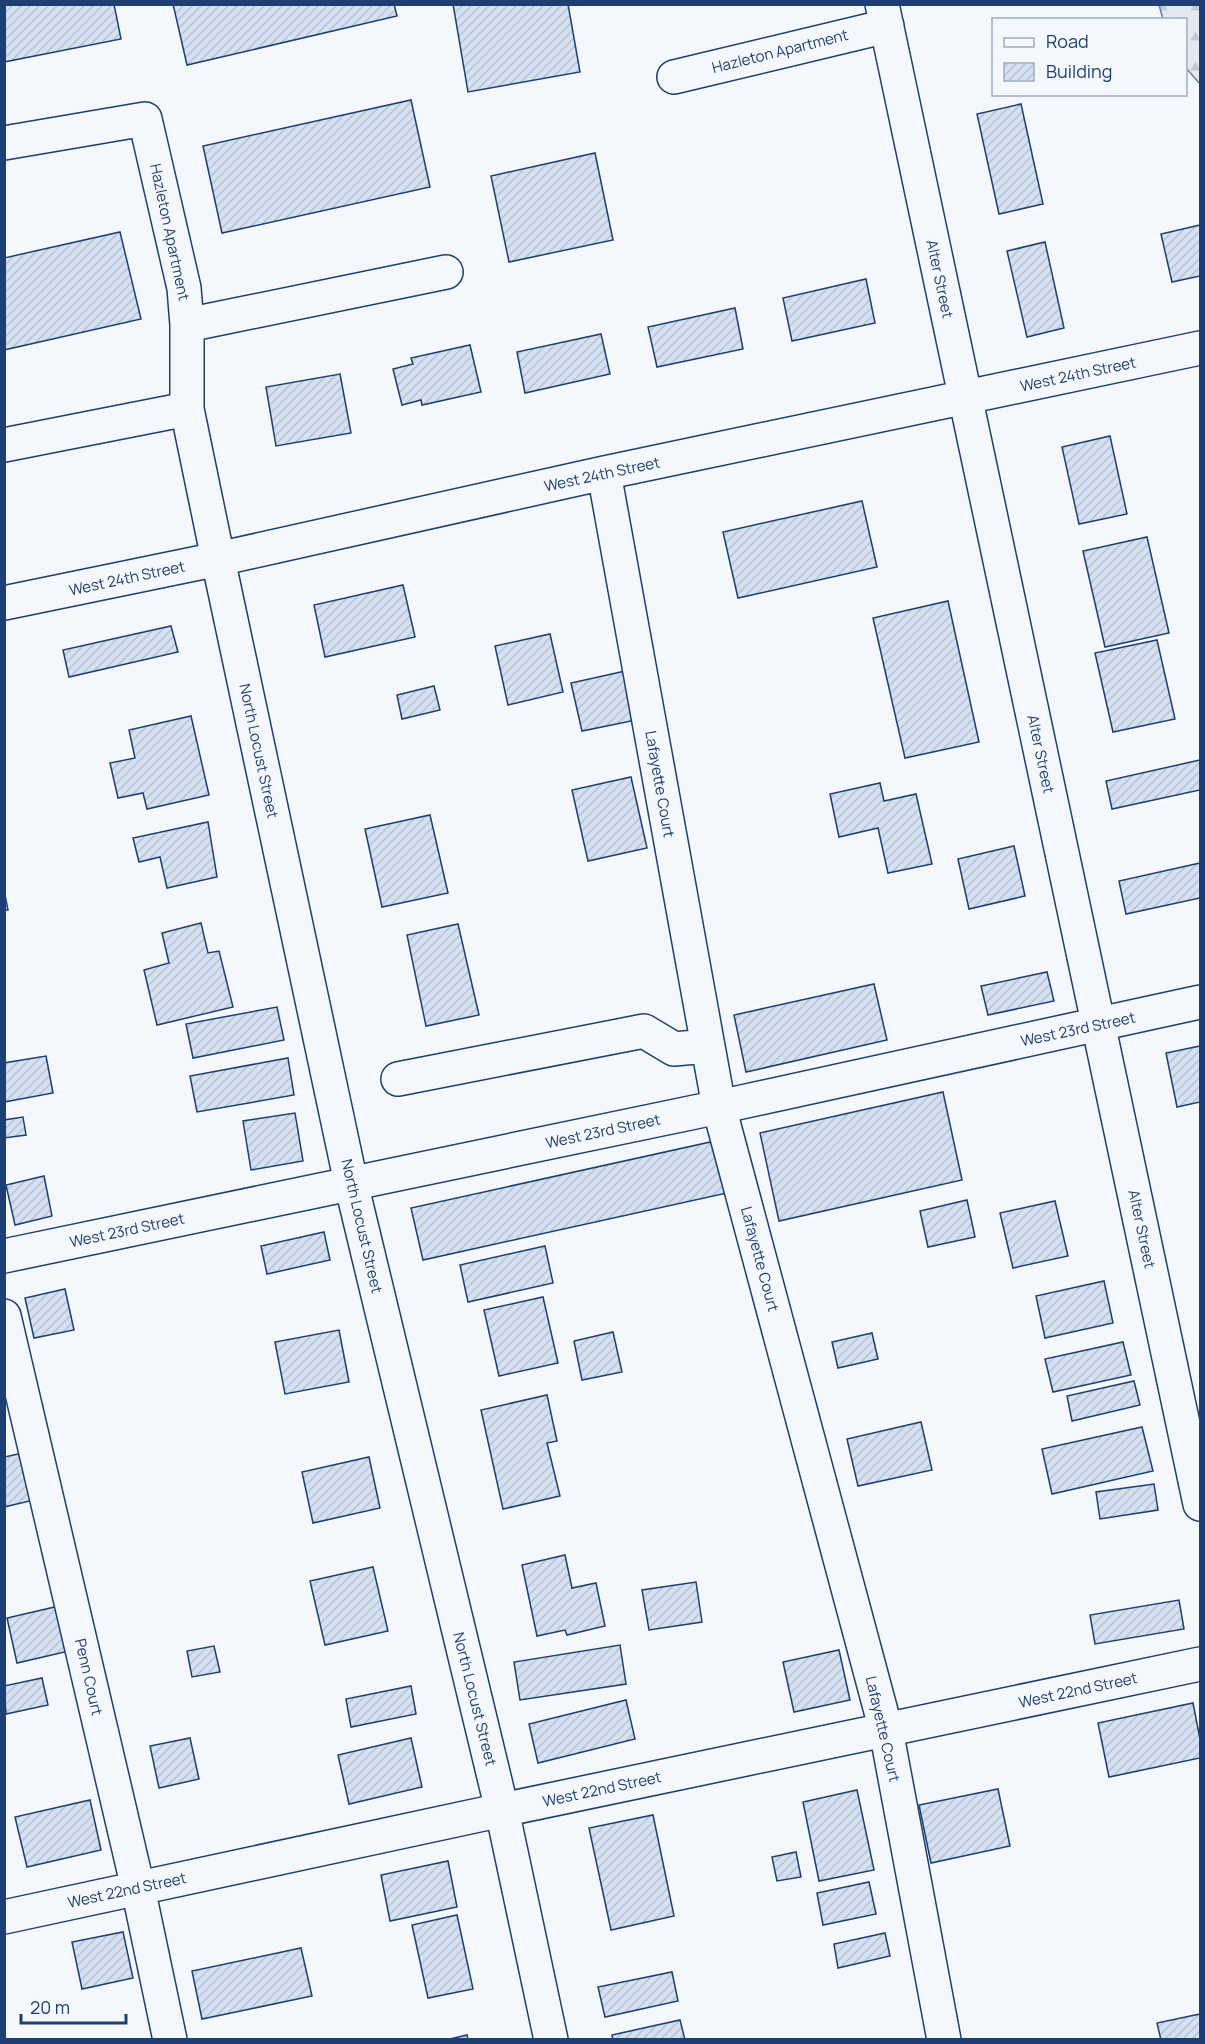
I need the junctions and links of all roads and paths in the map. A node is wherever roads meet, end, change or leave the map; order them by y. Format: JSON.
{"nodes":[{"id":1,"x":884,"y":15,"type":"edge"},
{"id":2,"x":674,"y":77,"type":"dead end"},
{"id":3,"x":4,"y":143,"type":"edge"},
{"id":4,"x":446,"y":272,"type":"dead end"},
{"id":5,"x":187,"y":326,"type":"junction"},
{"id":6,"x":1200,"y":348,"type":"edge"},
{"id":7,"x":966,"y":398,"type":"junction"},
{"id":8,"x":187,"y":410,"type":"junction"},
{"id":9,"x":4,"y":445,"type":"edge"},
{"id":10,"x":604,"y":473,"type":"junction"},
{"id":11,"x":218,"y":559,"type":"junction"},
{"id":12,"x":4,"y":603,"type":"edge"},
{"id":13,"x":1200,"y":1002,"type":"edge"},
{"id":14,"x":1099,"y":1025,"type":"junction"},
{"id":15,"x":707,"y":1046,"type":"junction"},
{"id":16,"x":398,"y":1079,"type":"dead end"},
{"id":17,"x":719,"y":1107,"type":"junction"},
{"id":18,"x":351,"y":1183,"type":"junction"},
{"id":19,"x":4,"y":1256,"type":"edge"},
{"id":20,"x":4,"y":1316,"type":"edge"},
{"id":21,"x":1200,"y":1504,"type":"edge"},
{"id":22,"x":1200,"y":1664,"type":"edge"},
{"id":23,"x":886,"y":1730,"type":"junction"},
{"id":24,"x":502,"y":1810,"type":"junction"},
{"id":25,"x":138,"y":1888,"type":"junction"},
{"id":26,"x":4,"y":1917,"type":"edge"},
{"id":27,"x":170,"y":2040,"type":"edge"},
{"id":28,"x":551,"y":2040,"type":"edge"},
{"id":29,"x":944,"y":2040,"type":"edge"}],
"edges":[{"from":1,"to":2,"type":"street","name":"Hazleton Apartment"},
{"from":1,"to":7,"type":"street","name":"Alter Street"},
{"from":3,"to":5,"type":"street","name":"Hazleton Apartment"},
{"from":4,"to":5,"type":"street"},
{"from":5,"to":8,"type":"street","name":"Hazleton Apartment"},
{"from":6,"to":7,"type":"street","name":"West 24th Street"},
{"from":7,"to":10,"type":"street","name":"West 24th Street"},
{"from":7,"to":14,"type":"street","name":"Alter Street"},
{"from":8,"to":9,"type":"street"},
{"from":8,"to":11,"type":"street","name":"North Locust Street"},
{"from":10,"to":11,"type":"street","name":"West 24th Street"},
{"from":10,"to":15,"type":"street","name":"Lafayette Court"},
{"from":11,"to":12,"type":"street","name":"West 24th Street"},
{"from":11,"to":18,"type":"street","name":"North Locust Street"},
{"from":13,"to":14,"type":"street","name":"West 23rd Street"},
{"from":14,"to":17,"type":"street","name":"West 23rd Street"},
{"from":14,"to":21,"type":"street","name":"Alter Street"},
{"from":15,"to":16,"type":"street"},
{"from":15,"to":17,"type":"street","name":"Lafayette Court"},
{"from":17,"to":18,"type":"street","name":"West 23rd Street"},
{"from":17,"to":23,"type":"street","name":"Lafayette Court"},
{"from":18,"to":19,"type":"street","name":"West 23rd Street"},
{"from":18,"to":24,"type":"street","name":"North Locust Street"},
{"from":20,"to":25,"type":"street","name":"Penn Court"},
{"from":22,"to":23,"type":"street","name":"West 22nd Street"},
{"from":23,"to":24,"type":"street","name":"West 22nd Street"},
{"from":23,"to":29,"type":"street","name":"Lafayette Court"},
{"from":24,"to":25,"type":"street","name":"West 22nd Street"},
{"from":24,"to":28,"type":"street","name":"North Locust Street"},
{"from":25,"to":26,"type":"street","name":"West 22nd Street"},
{"from":25,"to":27,"type":"street","name":"Penn Court"}]}
